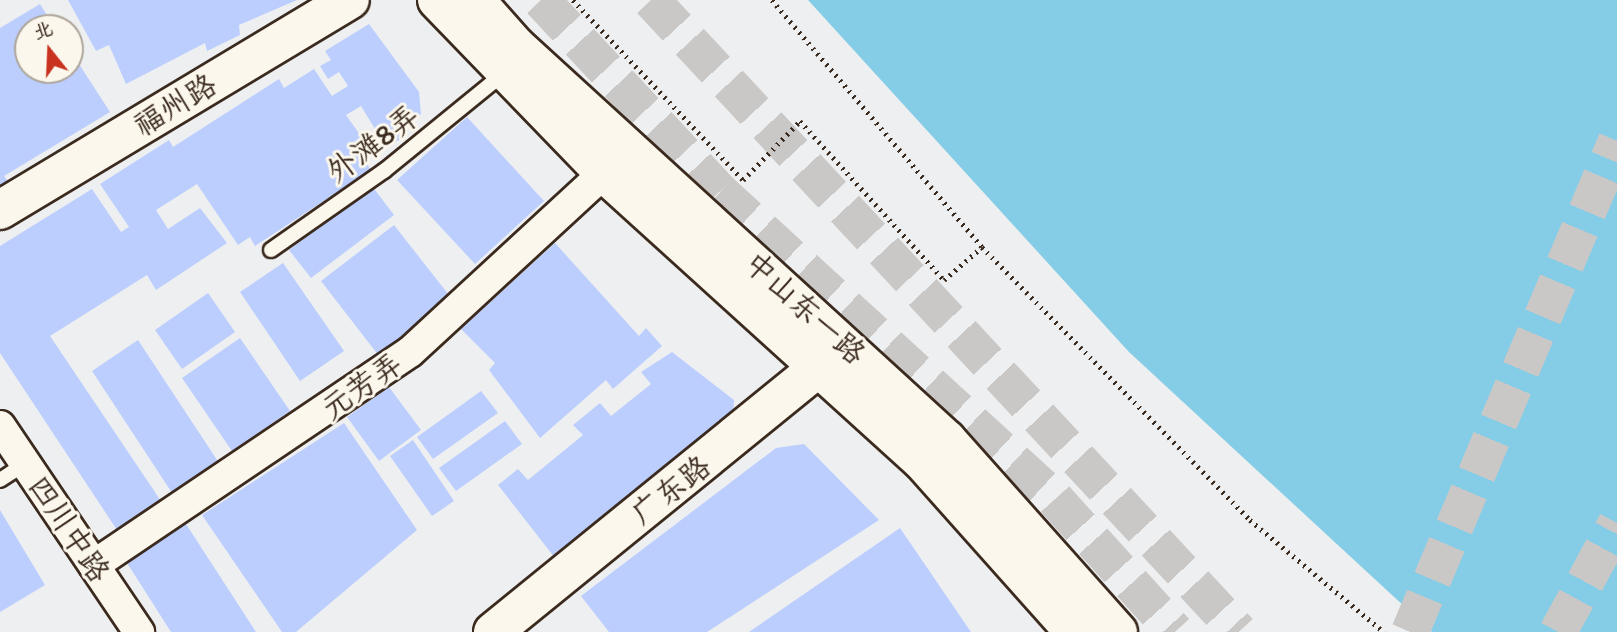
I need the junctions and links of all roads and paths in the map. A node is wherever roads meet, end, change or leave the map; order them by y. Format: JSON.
{"nodes":[{"id":1,"x":350,"y":0,"type":"edge"},
{"id":2,"x":437,"y":0,"type":"edge"},
{"id":3,"x":475,"y":0,"type":"edge"},
{"id":4,"x":573,"y":0,"type":"edge"},
{"id":5,"x":772,"y":0,"type":"edge"},
{"id":6,"x":503,"y":74,"type":"junction"},
{"id":7,"x":604,"y":173,"type":"junction"},
{"id":8,"x":0,"y":210,"type":"edge"},
{"id":9,"x":982,"y":247,"type":"junction"},
{"id":10,"x":271,"y":250,"type":"dead end"},
{"id":11,"x":835,"y":356,"type":"junction"},
{"id":12,"x":0,"y":426,"type":"edge"},
{"id":13,"x":25,"y":464,"type":"junction"},
{"id":14,"x":0,"y":480,"type":"edge"},
{"id":15,"x":94,"y":565,"type":"junction"},
{"id":16,"x":139,"y":632,"type":"edge"},
{"id":17,"x":493,"y":632,"type":"edge"},
{"id":18,"x":1074,"y":632,"type":"edge"},
{"id":19,"x":1118,"y":632,"type":"edge"},
{"id":20,"x":1384,"y":632,"type":"edge"}],
"edges":[{"from":1,"to":8,"type":"main road","name":"福州路"},
{"from":2,"to":6,"type":"main road","name":"中山东一路"},
{"from":3,"to":11,"type":"main road","name":"中山东一路"},
{"from":4,"to":9,"type":"path"},
{"from":5,"to":9,"type":"path"},
{"from":6,"to":7,"type":"main road","name":"中山东一路"},
{"from":6,"to":10,"type":"lane","name":"外滩8弄"},
{"from":7,"to":11,"type":"main road","name":"中山东一路"},
{"from":7,"to":15,"type":"street","name":"元芳弄"},
{"from":9,"to":20,"type":"path"},
{"from":11,"to":17,"type":"main road","name":"广东路"},
{"from":11,"to":18,"type":"main road","name":"中山东一路"},
{"from":11,"to":19,"type":"main road","name":"中山东一路"},
{"from":12,"to":13,"type":"street","name":"四川中路"},
{"from":13,"to":14,"type":"lane"},
{"from":13,"to":15,"type":"street","name":"四川中路"},
{"from":15,"to":16,"type":"street","name":"四川中路"}]}
